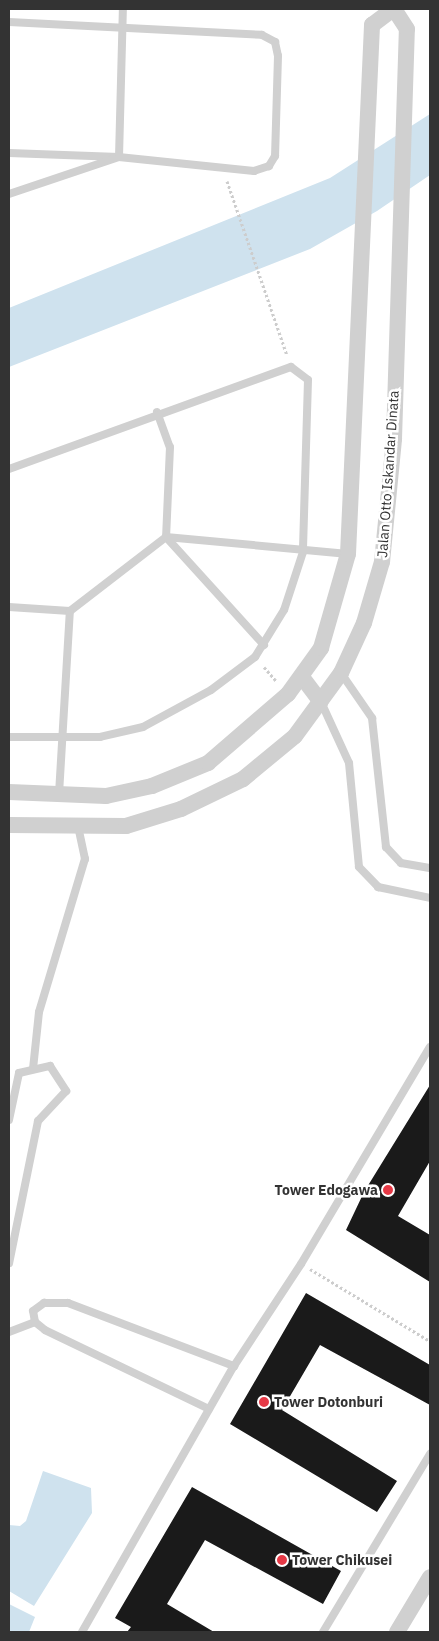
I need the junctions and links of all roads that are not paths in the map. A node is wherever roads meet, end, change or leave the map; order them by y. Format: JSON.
{"nodes":[{"id":1,"x":123,"y":9,"type":"edge"},
{"id":2,"x":394,"y":9,"type":"edge"},
{"id":3,"x":9,"y":22,"type":"edge"},
{"id":4,"x":122,"y":28,"type":"junction"},
{"id":5,"x":9,"y":153,"type":"edge"},
{"id":6,"x":119,"y":157,"type":"junction"},
{"id":7,"x":9,"y":194,"type":"edge"},
{"id":8,"x":157,"y":412,"type":"junction"},
{"id":9,"x":9,"y":469,"type":"edge"},
{"id":10,"x":166,"y":537,"type":"junction"},
{"id":11,"x":303,"y":552,"type":"junction"},
{"id":12,"x":348,"y":554,"type":"junction"},
{"id":13,"x":9,"y":606,"type":"edge"},
{"id":14,"x":70,"y":612,"type":"junction"},
{"id":15,"x":264,"y":644,"type":"junction"},
{"id":16,"x":320,"y":648,"type":"junction"},
{"id":17,"x":341,"y":673,"type":"junction"},
{"id":18,"x":302,"y":677,"type":"junction"},
{"id":19,"x":321,"y":702,"type":"junction"},
{"id":20,"x":9,"y":737,"type":"edge"},
{"id":21,"x":62,"y":740,"type":"junction"},
{"id":22,"x":9,"y":792,"type":"edge"},
{"id":23,"x":59,"y":794,"type":"junction"},
{"id":24,"x":9,"y":825,"type":"edge"},
{"id":25,"x":78,"y":827,"type":"junction"},
{"id":26,"x":430,"y":868,"type":"edge"},
{"id":27,"x":430,"y":898,"type":"edge"},
{"id":28,"x":430,"y":1047,"type":"edge"},
{"id":29,"x":33,"y":1070,"type":"junction"},
{"id":30,"x":9,"y":1120,"type":"edge"},
{"id":31,"x":9,"y":1263,"type":"edge"},
{"id":32,"x":35,"y":1322,"type":"junction"},
{"id":33,"x":9,"y":1332,"type":"edge"},
{"id":34,"x":234,"y":1366,"type":"junction"},
{"id":35,"x":209,"y":1409,"type":"junction"},
{"id":36,"x":430,"y":1454,"type":"edge"},
{"id":37,"x":430,"y":1577,"type":"edge"},
{"id":38,"x":82,"y":1632,"type":"edge"},
{"id":39,"x":323,"y":1632,"type":"edge"},
{"id":40,"x":397,"y":1632,"type":"edge"}],
"edges":[{"from":1,"to":4,"type":"lane"},
{"from":2,"to":12,"type":"street"},
{"from":2,"to":17,"type":"street","name":"Jalan Otto Iskandar Dinata"},
{"from":3,"to":4,"type":"lane"},
{"from":4,"to":6,"type":"lane"},
{"from":4,"to":6,"type":"lane"},
{"from":5,"to":6,"type":"lane"},
{"from":6,"to":7,"type":"lane"},
{"from":8,"to":9,"type":"lane"},
{"from":8,"to":10,"type":"lane"},
{"from":8,"to":11,"type":"lane"},
{"from":10,"to":11,"type":"lane"},
{"from":10,"to":14,"type":"lane"},
{"from":10,"to":15,"type":"lane"},
{"from":11,"to":12,"type":"lane"},
{"from":11,"to":15,"type":"lane"},
{"from":12,"to":16,"type":"street"},
{"from":13,"to":14,"type":"lane"},
{"from":14,"to":21,"type":"lane"},
{"from":15,"to":21,"type":"lane"},
{"from":16,"to":17,"type":"street"},
{"from":16,"to":18,"type":"street"},
{"from":17,"to":19,"type":"street","name":"Jalan Otto Iskandar Dinata"},
{"from":17,"to":26,"type":"lane"},
{"from":18,"to":19,"type":"street"},
{"from":18,"to":23,"type":"street"},
{"from":19,"to":25,"type":"street","name":"Jalan Otto Iskandar Dinata"},
{"from":19,"to":27,"type":"lane"},
{"from":20,"to":21,"type":"lane"},
{"from":21,"to":23,"type":"lane"},
{"from":22,"to":23,"type":"street"},
{"from":24,"to":25,"type":"street","name":"Jalan Otto Iskandar Dinata"},
{"from":25,"to":29,"type":"lane"},
{"from":28,"to":34,"type":"lane"},
{"from":29,"to":30,"type":"lane"},
{"from":29,"to":31,"type":"lane"},
{"from":32,"to":33,"type":"lane"},
{"from":32,"to":34,"type":"lane"},
{"from":32,"to":35,"type":"lane"},
{"from":34,"to":35,"type":"lane"},
{"from":35,"to":38,"type":"lane"},
{"from":36,"to":39,"type":"lane"},
{"from":37,"to":40,"type":"street"}]}
